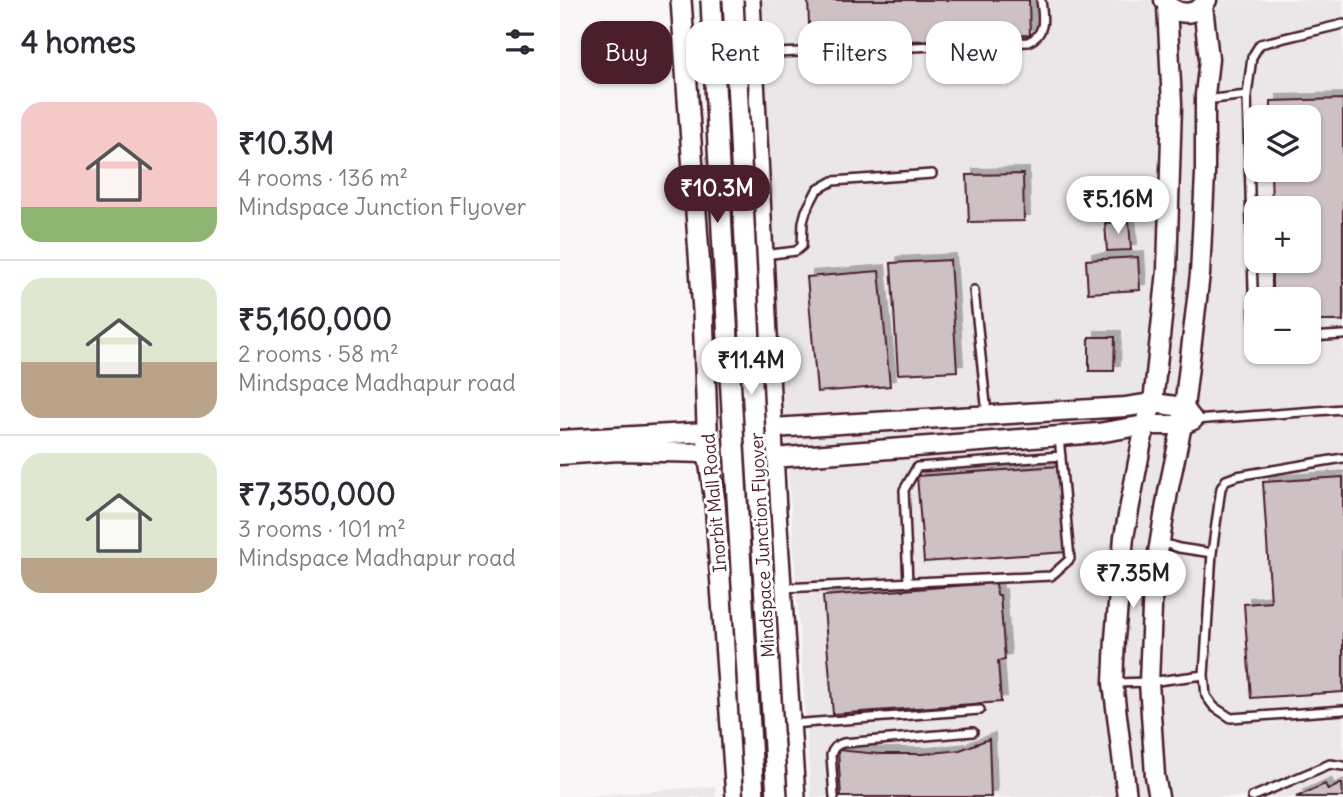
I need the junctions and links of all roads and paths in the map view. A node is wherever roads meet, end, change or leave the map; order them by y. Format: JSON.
{"nodes":[{"id":1,"x":681,"y":0,"type":"edge"},
{"id":2,"x":710,"y":0,"type":"edge"},
{"id":3,"x":733,"y":0,"type":"edge"},
{"id":4,"x":750,"y":0,"type":"edge"},
{"id":5,"x":1041,"y":0,"type":"edge"},
{"id":6,"x":1166,"y":2,"type":"edge"},
{"id":7,"x":1206,"y":2,"type":"edge"},
{"id":8,"x":751,"y":21,"type":"edge"},
{"id":9,"x":1343,"y":24,"type":"edge"},
{"id":10,"x":784,"y":53,"type":"edge"},
{"id":11,"x":755,"y":84,"type":"edge"},
{"id":12,"x":1247,"y":95,"type":"junction"},
{"id":13,"x":1205,"y":100,"type":"junction"},
{"id":14,"x":691,"y":145,"type":"junction"},
{"id":15,"x":758,"y":145,"type":"junction"},
{"id":16,"x":932,"y":174,"type":"dead end"},
{"id":17,"x":763,"y":255,"type":"junction"},
{"id":18,"x":1253,"y":287,"type":"edge"},
{"id":19,"x":974,"y":290,"type":"dead end"},
{"id":20,"x":1343,"y":335,"type":"edge"},
{"id":21,"x":1321,"y":336,"type":"edge"},
{"id":22,"x":1153,"y":403,"type":"junction"},
{"id":23,"x":1343,"y":409,"type":"edge"},
{"id":24,"x":987,"y":415,"type":"junction"},
{"id":25,"x":1186,"y":418,"type":"junction"},
{"id":26,"x":1144,"y":425,"type":"junction"},
{"id":27,"x":772,"y":428,"type":"junction"},
{"id":28,"x":707,"y":432,"type":"junction"},
{"id":29,"x":1059,"y":436,"type":"junction"},
{"id":30,"x":560,"y":440,"type":"edge"},
{"id":31,"x":708,"y":453,"type":"junction"},
{"id":32,"x":560,"y":455,"type":"edge"},
{"id":33,"x":1061,"y":456,"type":"junction"},
{"id":34,"x":773,"y":458,"type":"junction"},
{"id":35,"x":1343,"y":458,"type":"edge"},
{"id":36,"x":1159,"y":542,"type":"junction"},
{"id":37,"x":1212,"y":552,"type":"junction"},
{"id":38,"x":908,"y":583,"type":"junction"},
{"id":39,"x":781,"y":588,"type":"junction"},
{"id":40,"x":1204,"y":675,"type":"junction"},
{"id":41,"x":1149,"y":682,"type":"junction"},
{"id":42,"x":1113,"y":683,"type":"junction"},
{"id":43,"x":979,"y":710,"type":"dead end"},
{"id":44,"x":1343,"y":710,"type":"edge"},
{"id":45,"x":790,"y":724,"type":"junction"},
{"id":46,"x":973,"y":732,"type":"dead end"},
{"id":47,"x":1343,"y":766,"type":"edge"},
{"id":48,"x":736,"y":797,"type":"edge"},
{"id":49,"x":754,"y":797,"type":"edge"},
{"id":50,"x":777,"y":797,"type":"edge"},
{"id":51,"x":794,"y":797,"type":"edge"},
{"id":52,"x":834,"y":797,"type":"edge"},
{"id":53,"x":1127,"y":797,"type":"edge"},
{"id":54,"x":1159,"y":797,"type":"edge"},
{"id":55,"x":1252,"y":797,"type":"edge"}],
"edges":[{"from":1,"to":14,"type":"main road","name":"Inorbit Mall Road"},
{"from":2,"to":49,"type":"main road","name":"Mindspace Junction Flyover","bridge":true},
{"from":3,"to":50,"type":"main road","name":"Mindspace Junction Flyover","bridge":true},
{"from":4,"to":8,"type":"main road"},
{"from":5,"to":10,"type":"lane"},
{"from":6,"to":7,"type":"street"},
{"from":6,"to":22,"type":"street"},
{"from":7,"to":13,"type":"street"},
{"from":9,"to":12,"type":"lane"},
{"from":11,"to":15,"type":"main road"},
{"from":12,"to":13,"type":"lane"},
{"from":12,"to":18,"type":"lane"},
{"from":13,"to":25,"type":"street"},
{"from":14,"to":15,"type":"main road"},
{"from":14,"to":28,"type":"main road","name":"Inorbit Mall Road"},
{"from":15,"to":17,"type":"main road"},
{"from":16,"to":17,"type":"lane"},
{"from":17,"to":27,"type":"main road"},
{"from":19,"to":24,"type":"lane"},
{"from":20,"to":21,"type":"lane"},
{"from":22,"to":24,"type":"street"},
{"from":22,"to":25,"type":"street"},
{"from":22,"to":26,"type":"street"},
{"from":23,"to":25,"type":"lane"},
{"from":24,"to":27,"type":"street"},
{"from":25,"to":26,"type":"street"},
{"from":25,"to":36,"type":"street"},
{"from":26,"to":29,"type":"street"},
{"from":26,"to":42,"type":"street"},
{"from":27,"to":34,"type":"main road"},
{"from":28,"to":30,"type":"street"},
{"from":28,"to":31,"type":"main road","name":"Inorbit Mall Road"},
{"from":29,"to":33,"type":"lane"},
{"from":29,"to":34,"type":"street"},
{"from":31,"to":32,"type":"street"},
{"from":31,"to":48,"type":"main road","name":"Inorbit Mall Road"},
{"from":33,"to":38,"type":"lane"},
{"from":33,"to":38,"type":"lane"},
{"from":34,"to":39,"type":"main road"},
{"from":35,"to":37,"type":"lane"},
{"from":36,"to":37,"type":"lane"},
{"from":36,"to":41,"type":"street"},
{"from":37,"to":40,"type":"lane"},
{"from":38,"to":39,"type":"lane"},
{"from":39,"to":45,"type":"main road"},
{"from":40,"to":41,"type":"lane"},
{"from":40,"to":44,"type":"lane"},
{"from":41,"to":42,"type":"lane"},
{"from":41,"to":54,"type":"street"},
{"from":42,"to":53,"type":"street"},
{"from":43,"to":45,"type":"lane"},
{"from":45,"to":51,"type":"main road"},
{"from":46,"to":52,"type":"lane"},
{"from":47,"to":55,"type":"lane"}]}
